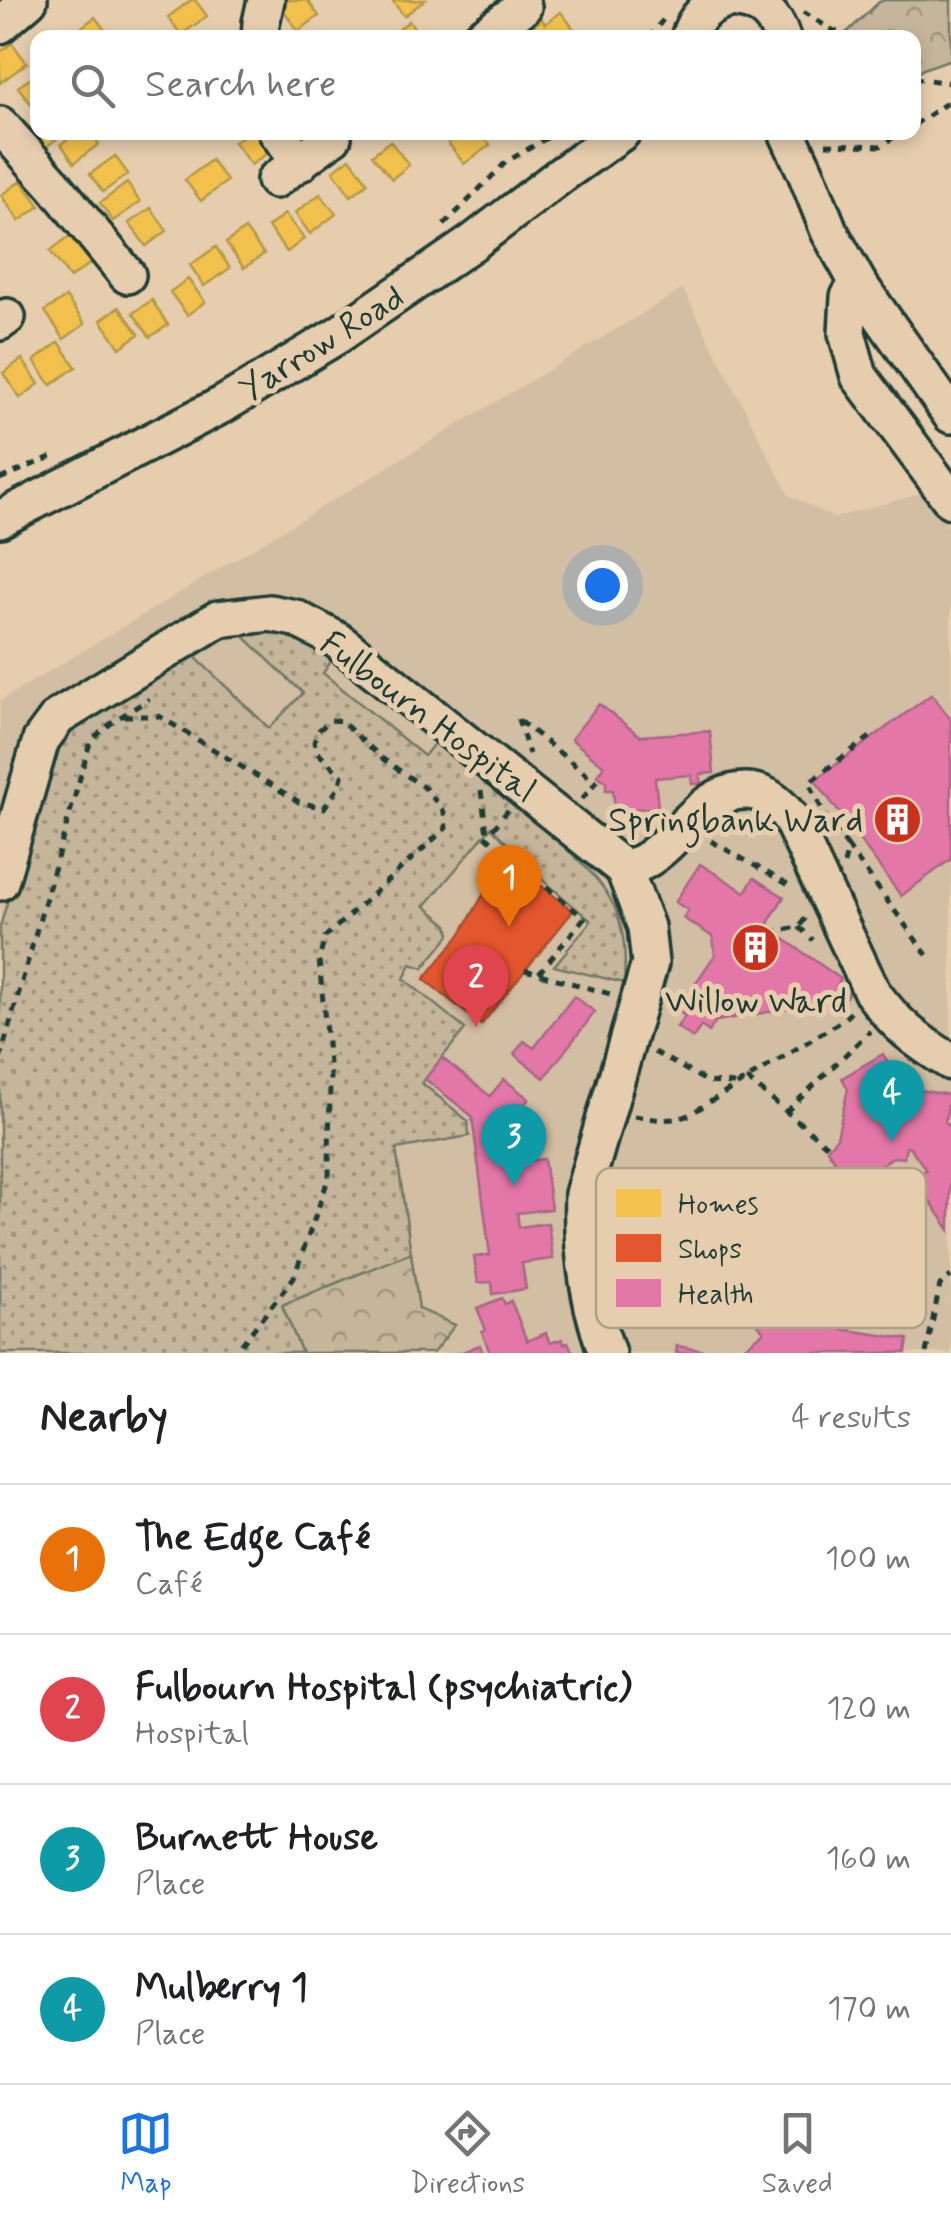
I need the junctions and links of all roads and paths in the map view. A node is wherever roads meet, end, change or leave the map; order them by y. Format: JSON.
{"nodes":[{"id":1,"x":29,"y":0,"type":"edge"},
{"id":2,"x":266,"y":0,"type":"edge"},
{"id":3,"x":738,"y":0,"type":"edge"},
{"id":4,"x":696,"y":12,"type":"edge"},
{"id":5,"x":787,"y":17,"type":"edge"},
{"id":6,"x":0,"y":25,"type":"edge"},
{"id":7,"x":261,"y":30,"type":"edge"},
{"id":8,"x":663,"y":30,"type":"edge"},
{"id":9,"x":831,"y":30,"type":"edge"},
{"id":10,"x":921,"y":79,"type":"edge"},
{"id":11,"x":951,"y":83,"type":"edge"},
{"id":12,"x":951,"y":100,"type":"edge"},
{"id":13,"x":921,"y":119,"type":"edge"},
{"id":14,"x":0,"y":125,"type":"edge"},
{"id":15,"x":279,"y":140,"type":"edge"},
{"id":16,"x":330,"y":140,"type":"edge"},
{"id":17,"x":543,"y":140,"type":"edge"},
{"id":18,"x":611,"y":140,"type":"edge"},
{"id":19,"x":801,"y":140,"type":"edge"},
{"id":20,"x":821,"y":140,"type":"edge"},
{"id":21,"x":890,"y":140,"type":"edge"},
{"id":22,"x":440,"y":228,"type":"dead end"},
{"id":23,"x":127,"y":275,"type":"dead end"},
{"id":24,"x":858,"y":283,"type":"junction"},
{"id":25,"x":951,"y":415,"type":"edge"},
{"id":26,"x":68,"y":449,"type":"dead end"},
{"id":27,"x":0,"y":479,"type":"edge"},
{"id":28,"x":951,"y":500,"type":"edge"},
{"id":29,"x":0,"y":519,"type":"edge"},
{"id":30,"x":872,"y":735,"type":"dead end"},
{"id":31,"x":533,"y":766,"type":"dead end"},
{"id":32,"x":481,"y":787,"type":"dead end"},
{"id":33,"x":516,"y":800,"type":"dead end"},
{"id":34,"x":578,"y":803,"type":"dead end"},
{"id":35,"x":668,"y":816,"type":"dead end"},
{"id":36,"x":599,"y":820,"type":"dead end"},
{"id":37,"x":698,"y":834,"type":"dead end"},
{"id":38,"x":487,"y":837,"type":"junction"},
{"id":39,"x":848,"y":847,"type":"junction"},
{"id":40,"x":844,"y":867,"type":"dead end"},
{"id":41,"x":624,"y":869,"type":"junction"},
{"id":42,"x":0,"y":882,"type":"edge"},
{"id":43,"x":802,"y":892,"type":"dead end"},
{"id":44,"x":807,"y":902,"type":"dead end"},
{"id":45,"x":770,"y":932,"type":"dead end"},
{"id":46,"x":927,"y":955,"type":"dead end"},
{"id":47,"x":526,"y":970,"type":"dead end"},
{"id":48,"x":539,"y":973,"type":"junction"},
{"id":49,"x":872,"y":992,"type":"junction"},
{"id":50,"x":625,"y":998,"type":"dead end"},
{"id":51,"x":872,"y":1029,"type":"dead end"},
{"id":52,"x":652,"y":1050,"type":"dead end"},
{"id":53,"x":0,"y":1059,"type":"edge"},
{"id":54,"x":951,"y":1062,"type":"edge"},
{"id":55,"x":746,"y":1079,"type":"junction"},
{"id":56,"x":738,"y":1084,"type":"junction"},
{"id":57,"x":786,"y":1112,"type":"junction"},
{"id":58,"x":621,"y":1114,"type":"dead end"},
{"id":59,"x":829,"y":1147,"type":"dead end"},
{"id":60,"x":951,"y":1276,"type":"edge"},
{"id":61,"x":596,"y":1311,"type":"edge"},
{"id":62,"x":600,"y":1328,"type":"edge"},
{"id":63,"x":235,"y":1353,"type":"edge"},
{"id":64,"x":606,"y":1353,"type":"edge"},
{"id":65,"x":926,"y":1353,"type":"edge"}],
"edges":[{"from":1,"to":6,"type":"street"},
{"from":2,"to":7,"type":"street"},
{"from":3,"to":5,"type":"street"},
{"from":4,"to":8,"type":"path"},
{"from":5,"to":9,"type":"path"},
{"from":10,"to":11,"type":"path"},
{"from":12,"to":13,"type":"path"},
{"from":14,"to":23,"type":"street"},
{"from":15,"to":16,"type":"street"},
{"from":17,"to":22,"type":"path"},
{"from":18,"to":29,"type":"street","name":"Yarrow Road"},
{"from":19,"to":24,"type":"street"},
{"from":20,"to":21,"type":"path"},
{"from":24,"to":25,"type":"street"},
{"from":24,"to":28,"type":"street"},
{"from":26,"to":27,"type":"path"},
{"from":30,"to":39,"type":"path"},
{"from":31,"to":34,"type":"path"},
{"from":32,"to":38,"type":"path"},
{"from":33,"to":38,"type":"path"},
{"from":35,"to":36,"type":"path"},
{"from":37,"to":43,"type":"path"},
{"from":38,"to":48,"type":"path"},
{"from":39,"to":40,"type":"path"},
{"from":39,"to":46,"type":"path"},
{"from":41,"to":42,"type":"street","name":"Fulbourn Hospital"},
{"from":41,"to":49,"type":"street"},
{"from":41,"to":61,"type":"street"},
{"from":44,"to":45,"type":"path"},
{"from":47,"to":48,"type":"path"},
{"from":48,"to":50,"type":"path"},
{"from":49,"to":54,"type":"street"},
{"from":49,"to":55,"type":"path"},
{"from":51,"to":57,"type":"path"},
{"from":52,"to":56,"type":"path"},
{"from":53,"to":63,"type":"path"},
{"from":55,"to":56,"type":"path"},
{"from":55,"to":57,"type":"path"},
{"from":56,"to":58,"type":"path"},
{"from":57,"to":59,"type":"path"},
{"from":60,"to":65,"type":"path"},
{"from":62,"to":64,"type":"street"}]}
